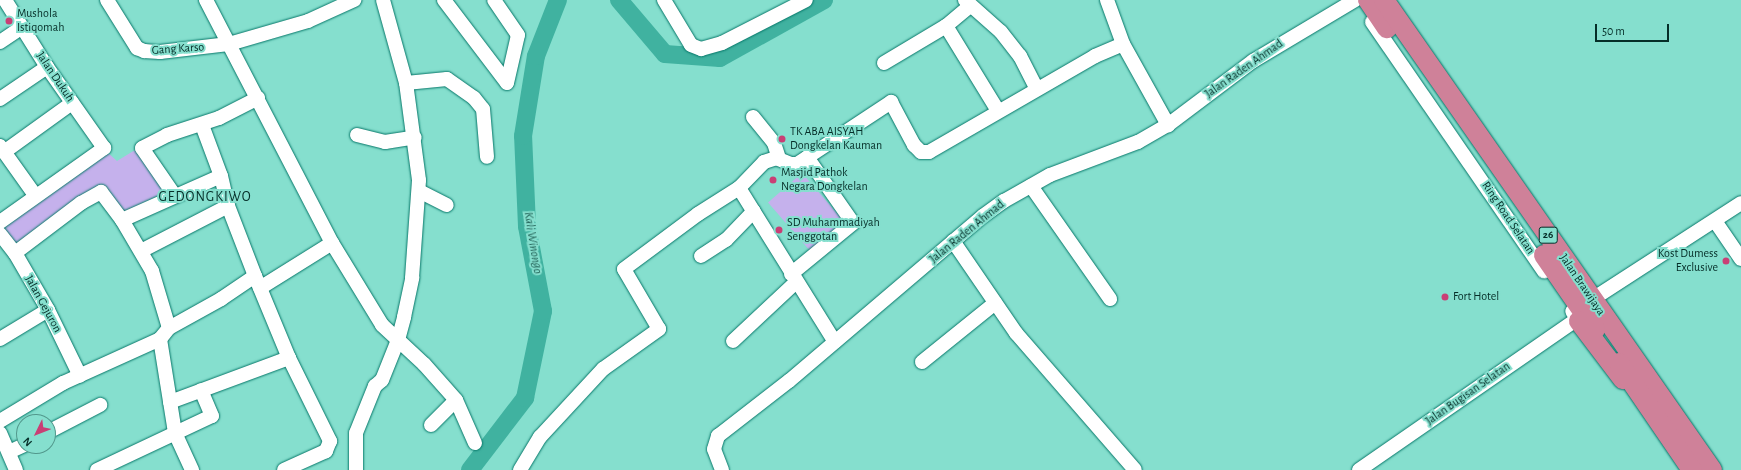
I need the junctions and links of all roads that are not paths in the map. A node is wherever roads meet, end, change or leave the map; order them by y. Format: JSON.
{"nodes":[{"id":1,"x":107,"y":0,"type":"edge"},
{"id":2,"x":206,"y":0,"type":"edge"},
{"id":3,"x":354,"y":0,"type":"edge"},
{"id":4,"x":383,"y":0,"type":"edge"},
{"id":5,"x":444,"y":0,"type":"edge"},
{"id":6,"x":494,"y":0,"type":"edge"},
{"id":7,"x":664,"y":0,"type":"edge"},
{"id":8,"x":806,"y":0,"type":"edge"},
{"id":9,"x":1107,"y":0,"type":"edge"},
{"id":10,"x":1356,"y":0,"type":"edge"},
{"id":11,"x":1368,"y":0,"type":"edge"},
{"id":12,"x":7,"y":1,"type":"edge"},
{"id":13,"x":968,"y":3,"type":"edge"},
{"id":14,"x":1394,"y":6,"type":"edge"},
{"id":15,"x":946,"y":26,"type":"junction"},
{"id":16,"x":22,"y":27,"type":"junction"},
{"id":17,"x":0,"y":42,"type":"edge"},
{"id":18,"x":229,"y":44,"type":"junction"},
{"id":19,"x":1123,"y":44,"type":"junction"},
{"id":20,"x":884,"y":63,"type":"dead end"},
{"id":21,"x":47,"y":67,"type":"junction"},
{"id":22,"x":406,"y":83,"type":"junction"},
{"id":23,"x":1037,"y":89,"type":"junction"},
{"id":24,"x":258,"y":98,"type":"junction"},
{"id":25,"x":0,"y":99,"type":"edge"},
{"id":26,"x":72,"y":103,"type":"junction"},
{"id":27,"x":998,"y":112,"type":"junction"},
{"id":28,"x":752,"y":117,"type":"dead end"},
{"id":29,"x":1165,"y":119,"type":"junction"},
{"id":30,"x":202,"y":125,"type":"junction"},
{"id":31,"x":357,"y":135,"type":"dead end"},
{"id":32,"x":415,"y":137,"type":"junction"},
{"id":33,"x":2,"y":149,"type":"edge"},
{"id":34,"x":487,"y":157,"type":"dead end"},
{"id":35,"x":807,"y":157,"type":"junction"},
{"id":36,"x":779,"y":158,"type":"junction"},
{"id":37,"x":221,"y":176,"type":"junction"},
{"id":38,"x":1031,"y":186,"type":"junction"},
{"id":39,"x":739,"y":188,"type":"junction"},
{"id":40,"x":418,"y":191,"type":"junction"},
{"id":41,"x":35,"y":195,"type":"junction"},
{"id":42,"x":175,"y":196,"type":"junction"},
{"id":43,"x":1741,"y":204,"type":"edge"},
{"id":44,"x":447,"y":205,"type":"dead end"},
{"id":45,"x":228,"y":206,"type":"junction"},
{"id":46,"x":754,"y":211,"type":"junction"},
{"id":47,"x":122,"y":220,"type":"junction"},
{"id":48,"x":1715,"y":221,"type":"junction"},
{"id":49,"x":0,"y":222,"type":"edge"},
{"id":50,"x":0,"y":234,"type":"edge"},
{"id":51,"x":953,"y":241,"type":"junction"},
{"id":52,"x":332,"y":243,"type":"junction"},
{"id":53,"x":141,"y":251,"type":"junction"},
{"id":54,"x":15,"y":253,"type":"junction"},
{"id":55,"x":701,"y":256,"type":"dead end"},
{"id":56,"x":1741,"y":259,"type":"edge"},
{"id":57,"x":793,"y":278,"type":"junction"},
{"id":58,"x":258,"y":282,"type":"junction"},
{"id":59,"x":1599,"y":295,"type":"junction"},
{"id":60,"x":1110,"y":299,"type":"dead end"},
{"id":61,"x":994,"y":303,"type":"junction"},
{"id":62,"x":48,"y":310,"type":"junction"},
{"id":63,"x":1577,"y":319,"type":"junction"},
{"id":64,"x":164,"y":334,"type":"junction"},
{"id":65,"x":395,"y":338,"type":"junction"},
{"id":66,"x":1618,"y":338,"type":"junction"},
{"id":67,"x":0,"y":339,"type":"edge"},
{"id":68,"x":733,"y":341,"type":"dead end"},
{"id":69,"x":835,"y":342,"type":"junction"},
{"id":70,"x":289,"y":358,"type":"junction"},
{"id":71,"x":922,"y":362,"type":"dead end"},
{"id":72,"x":80,"y":376,"type":"junction"},
{"id":73,"x":201,"y":390,"type":"junction"},
{"id":74,"x":456,"y":400,"type":"junction"},
{"id":75,"x":170,"y":402,"type":"junction"},
{"id":76,"x":100,"y":405,"type":"dead end"},
{"id":77,"x":0,"y":421,"type":"edge"},
{"id":78,"x":431,"y":425,"type":"dead end"},
{"id":79,"x":56,"y":428,"type":"edge"},
{"id":80,"x":1665,"y":432,"type":"junction"},
{"id":81,"x":0,"y":433,"type":"edge"},
{"id":82,"x":176,"y":433,"type":"junction"},
{"id":83,"x":475,"y":443,"type":"dead end"},
{"id":84,"x":16,"y":449,"type":"edge"},
{"id":85,"x":9,"y":452,"type":"junction"},
{"id":86,"x":16,"y":470,"type":"edge"},
{"id":87,"x":96,"y":470,"type":"edge"},
{"id":88,"x":192,"y":470,"type":"edge"},
{"id":89,"x":284,"y":470,"type":"edge"},
{"id":90,"x":356,"y":470,"type":"edge"},
{"id":91,"x":520,"y":470,"type":"edge"},
{"id":92,"x":722,"y":470,"type":"edge"},
{"id":93,"x":1135,"y":470,"type":"edge"},
{"id":94,"x":1359,"y":470,"type":"edge"},
{"id":95,"x":1692,"y":470,"type":"edge"},
{"id":96,"x":1712,"y":470,"type":"edge"}],
"edges":[{"from":1,"to":18,"type":"street","name":"Gang Karso"},
{"from":2,"to":18,"type":"street"},
{"from":3,"to":18,"type":"street"},
{"from":4,"to":22,"type":"street"},
{"from":5,"to":6,"type":"street"},
{"from":7,"to":8,"type":"street"},
{"from":9,"to":19,"type":"street"},
{"from":10,"to":29,"type":"street","name":"Jalan Raden Ahmad"},
{"from":10,"to":63,"type":"street","name":"Ring Road Selatan"},
{"from":11,"to":80,"type":"highway","name":"Jalan Brawijaya","number":"26"},
{"from":12,"to":16,"type":"street","name":"Jalan Dukuh"},
{"from":13,"to":15,"type":"street"},
{"from":13,"to":23,"type":"street"},
{"from":14,"to":59,"type":"street"},
{"from":14,"to":66,"type":"highway","name":"Jalan Brawijaya","number":"26"},
{"from":15,"to":20,"type":"street"},
{"from":15,"to":27,"type":"street"},
{"from":16,"to":17,"type":"street"},
{"from":16,"to":21,"type":"street","name":"Jalan Dukuh"},
{"from":18,"to":24,"type":"street"},
{"from":19,"to":23,"type":"street"},
{"from":19,"to":29,"type":"street"},
{"from":21,"to":25,"type":"street"},
{"from":21,"to":26,"type":"street","name":"Jalan Dukuh"},
{"from":22,"to":32,"type":"street"},
{"from":22,"to":34,"type":"street"},
{"from":23,"to":27,"type":"street"},
{"from":24,"to":30,"type":"street"},
{"from":24,"to":52,"type":"street"},
{"from":26,"to":33,"type":"street"},
{"from":26,"to":41,"type":"street","name":"Jalan Dukuh"},
{"from":27,"to":35,"type":"street"},
{"from":28,"to":36,"type":"street"},
{"from":29,"to":38,"type":"street","name":"Jalan Raden Ahmad"},
{"from":30,"to":37,"type":"street"},
{"from":30,"to":42,"type":"street"},
{"from":31,"to":32,"type":"street"},
{"from":32,"to":40,"type":"street"},
{"from":33,"to":41,"type":"street"},
{"from":35,"to":36,"type":"street"},
{"from":35,"to":57,"type":"street"},
{"from":36,"to":39,"type":"street"},
{"from":37,"to":42,"type":"street"},
{"from":37,"to":45,"type":"street"},
{"from":38,"to":51,"type":"street","name":"Jalan Raden Ahmad"},
{"from":38,"to":60,"type":"street"},
{"from":39,"to":46,"type":"street"},
{"from":39,"to":91,"type":"street"},
{"from":40,"to":44,"type":"street"},
{"from":40,"to":65,"type":"street"},
{"from":41,"to":49,"type":"street"},
{"from":42,"to":47,"type":"street"},
{"from":43,"to":48,"type":"street"},
{"from":45,"to":53,"type":"street"},
{"from":45,"to":58,"type":"street"},
{"from":46,"to":55,"type":"street"},
{"from":46,"to":57,"type":"street"},
{"from":47,"to":53,"type":"street"},
{"from":47,"to":54,"type":"street"},
{"from":48,"to":56,"type":"street"},
{"from":48,"to":59,"type":"street"},
{"from":50,"to":54,"type":"street","name":"Jalan Gejuron"},
{"from":51,"to":61,"type":"street"},
{"from":51,"to":69,"type":"street","name":"Jalan Raden Ahmad"},
{"from":52,"to":58,"type":"street"},
{"from":52,"to":65,"type":"street"},
{"from":53,"to":64,"type":"street"},
{"from":54,"to":62,"type":"street","name":"Jalan Gejuron"},
{"from":57,"to":68,"type":"street"},
{"from":57,"to":69,"type":"street"},
{"from":58,"to":64,"type":"street"},
{"from":58,"to":70,"type":"street"},
{"from":59,"to":66,"type":"street"},
{"from":61,"to":71,"type":"street"},
{"from":61,"to":93,"type":"street"},
{"from":62,"to":67,"type":"street"},
{"from":62,"to":72,"type":"street","name":"Jalan Gejuron"},
{"from":63,"to":80,"type":"highway","name":"Ring Road Selatan"},
{"from":63,"to":94,"type":"street","name":"Jalan Bugisan Selatan"},
{"from":64,"to":72,"type":"street"},
{"from":64,"to":75,"type":"street"},
{"from":65,"to":74,"type":"street"},
{"from":65,"to":90,"type":"street"},
{"from":66,"to":96,"type":"highway","name":"Jalan Brawijaya","number":"26"},
{"from":69,"to":92,"type":"street","name":"Jalan Raden Ahmad"},
{"from":70,"to":73,"type":"street"},
{"from":70,"to":89,"type":"street"},
{"from":72,"to":77,"type":"street"},
{"from":73,"to":75,"type":"street"},
{"from":73,"to":82,"type":"street"},
{"from":74,"to":78,"type":"street"},
{"from":74,"to":83,"type":"street"},
{"from":75,"to":82,"type":"street"},
{"from":76,"to":79,"type":"street"},
{"from":80,"to":95,"type":"highway","name":"Jalan Brawijaya","number":"26"},
{"from":81,"to":85,"type":"street"},
{"from":82,"to":87,"type":"street"},
{"from":82,"to":88,"type":"street"},
{"from":84,"to":85,"type":"street"},
{"from":85,"to":86,"type":"street"}]}
